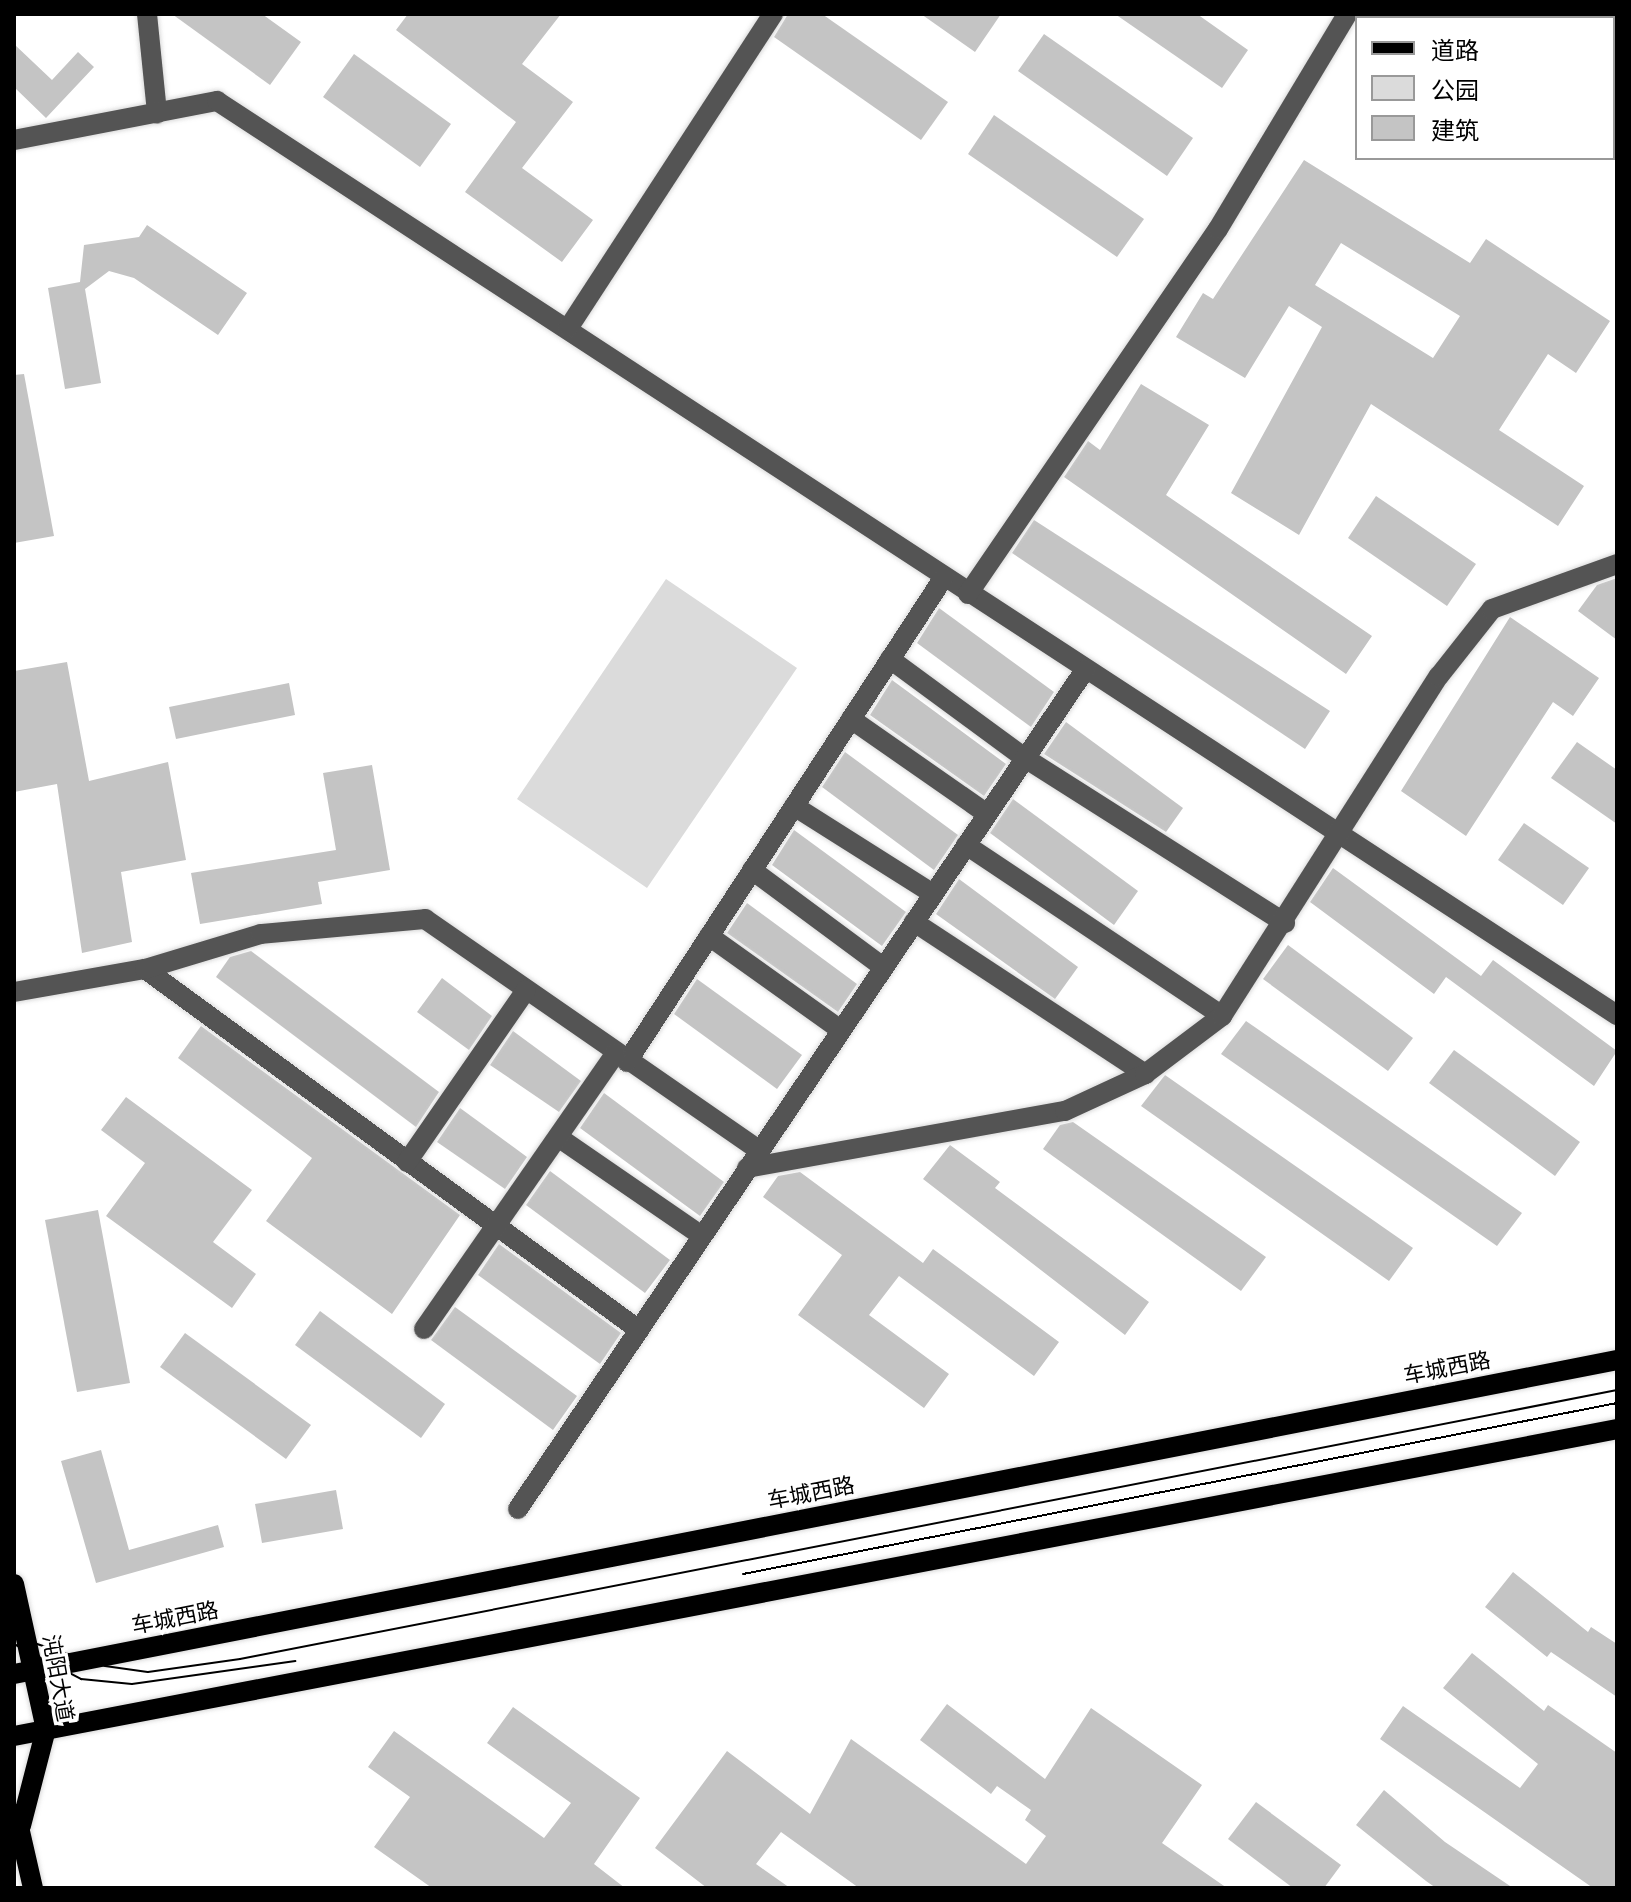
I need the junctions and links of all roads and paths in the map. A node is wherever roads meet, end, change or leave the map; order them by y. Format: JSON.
{"nodes":[{"id":1,"x":147,"y":14,"type":"edge"},
{"id":2,"x":773,"y":14,"type":"edge"},
{"id":3,"x":1347,"y":14,"type":"edge"},
{"id":4,"x":157,"y":113,"type":"junction"},
{"id":5,"x":14,"y":140,"type":"edge"},
{"id":6,"x":569,"y":327,"type":"junction"},
{"id":7,"x":1617,"y":564,"type":"edge"},
{"id":8,"x":944,"y":577,"type":"junction"},
{"id":9,"x":968,"y":594,"type":"junction"},
{"id":10,"x":890,"y":659,"type":"junction"},
{"id":11,"x":1085,"y":670,"type":"junction"},
{"id":12,"x":851,"y":719,"type":"junction"},
{"id":13,"x":1025,"y":758,"type":"junction"},
{"id":14,"x":794,"y":806,"type":"junction"},
{"id":15,"x":987,"y":814,"type":"junction"},
{"id":16,"x":1339,"y":837,"type":"junction"},
{"id":17,"x":966,"y":845,"type":"junction"},
{"id":18,"x":752,"y":870,"type":"junction"},
{"id":19,"x":933,"y":894,"type":"junction"},
{"id":20,"x":914,"y":922,"type":"junction"},
{"id":21,"x":1285,"y":923,"type":"junction"},
{"id":22,"x":709,"y":936,"type":"junction"},
{"id":23,"x":883,"y":967,"type":"junction"},
{"id":24,"x":145,"y":969,"type":"junction"},
{"id":25,"x":526,"y":990,"type":"junction"},
{"id":26,"x":14,"y":992,"type":"edge"},
{"id":27,"x":1617,"y":1015,"type":"edge"},
{"id":28,"x":1222,"y":1016,"type":"junction"},
{"id":29,"x":841,"y":1030,"type":"junction"},
{"id":30,"x":621,"y":1058,"type":"junction"},
{"id":31,"x":1145,"y":1074,"type":"junction"},
{"id":32,"x":558,"y":1137,"type":"junction"},
{"id":33,"x":758,"y":1150,"type":"junction"},
{"id":34,"x":407,"y":1162,"type":"junction"},
{"id":35,"x":747,"y":1168,"type":"junction"},
{"id":36,"x":495,"y":1226,"type":"junction"},
{"id":37,"x":702,"y":1236,"type":"junction"},
{"id":38,"x":424,"y":1329,"type":"dead end"},
{"id":39,"x":639,"y":1330,"type":"junction"},
{"id":40,"x":1617,"y":1360,"type":"edge"},
{"id":41,"x":1617,"y":1429,"type":"edge"},
{"id":42,"x":518,"y":1509,"type":"dead end"},
{"id":43,"x":14,"y":1584,"type":"edge"},
{"id":44,"x":23,"y":1672,"type":"edge"},
{"id":45,"x":46,"y":1729,"type":"junction"},
{"id":46,"x":14,"y":1736,"type":"edge"},
{"id":47,"x":17,"y":1818,"type":"edge"},
{"id":48,"x":33,"y":1888,"type":"edge"}],
"edges":[{"from":1,"to":4,"type":"street"},
{"from":2,"to":6,"type":"street"},
{"from":3,"to":9,"type":"street"},
{"from":4,"to":5,"type":"street"},
{"from":4,"to":6,"type":"street"},
{"from":6,"to":8,"type":"street"},
{"from":7,"to":16,"type":"street"},
{"from":8,"to":9,"type":"street"},
{"from":8,"to":10,"type":"street"},
{"from":9,"to":11,"type":"street"},
{"from":10,"to":12,"type":"street"},
{"from":10,"to":13,"type":"street"},
{"from":11,"to":13,"type":"street"},
{"from":11,"to":16,"type":"street"},
{"from":12,"to":14,"type":"street"},
{"from":12,"to":15,"type":"street"},
{"from":13,"to":15,"type":"street"},
{"from":13,"to":21,"type":"street"},
{"from":14,"to":18,"type":"street"},
{"from":14,"to":19,"type":"street"},
{"from":15,"to":17,"type":"street"},
{"from":16,"to":21,"type":"street"},
{"from":16,"to":27,"type":"street"},
{"from":17,"to":19,"type":"street"},
{"from":17,"to":28,"type":"street"},
{"from":18,"to":22,"type":"street"},
{"from":18,"to":23,"type":"street"},
{"from":19,"to":20,"type":"street"},
{"from":20,"to":23,"type":"street"},
{"from":20,"to":31,"type":"street"},
{"from":21,"to":28,"type":"street"},
{"from":22,"to":29,"type":"street"},
{"from":22,"to":30,"type":"street"},
{"from":23,"to":29,"type":"street"},
{"from":24,"to":25,"type":"street"},
{"from":24,"to":26,"type":"street"},
{"from":24,"to":34,"type":"street"},
{"from":25,"to":30,"type":"street"},
{"from":25,"to":34,"type":"street"},
{"from":28,"to":31,"type":"street"},
{"from":29,"to":33,"type":"street"},
{"from":30,"to":32,"type":"street"},
{"from":30,"to":33,"type":"street"},
{"from":31,"to":35,"type":"street"},
{"from":32,"to":36,"type":"street"},
{"from":32,"to":37,"type":"street"},
{"from":33,"to":35,"type":"street"},
{"from":34,"to":36,"type":"street"},
{"from":35,"to":37,"type":"street"},
{"from":36,"to":38,"type":"street"},
{"from":36,"to":39,"type":"street"},
{"from":37,"to":39,"type":"street"},
{"from":39,"to":42,"type":"street"},
{"from":40,"to":44,"type":"main road","name":"车城西路"},
{"from":41,"to":45,"type":"main road"},
{"from":43,"to":44,"type":"main road","name":"沌阳大道"},
{"from":44,"to":45,"type":"main road","name":"沌阳大道"},
{"from":45,"to":46,"type":"main road"},
{"from":45,"to":47,"type":"main road","name":"沌阳大道"},
{"from":47,"to":48,"type":"main road","name":"沌阳大道"}]}
